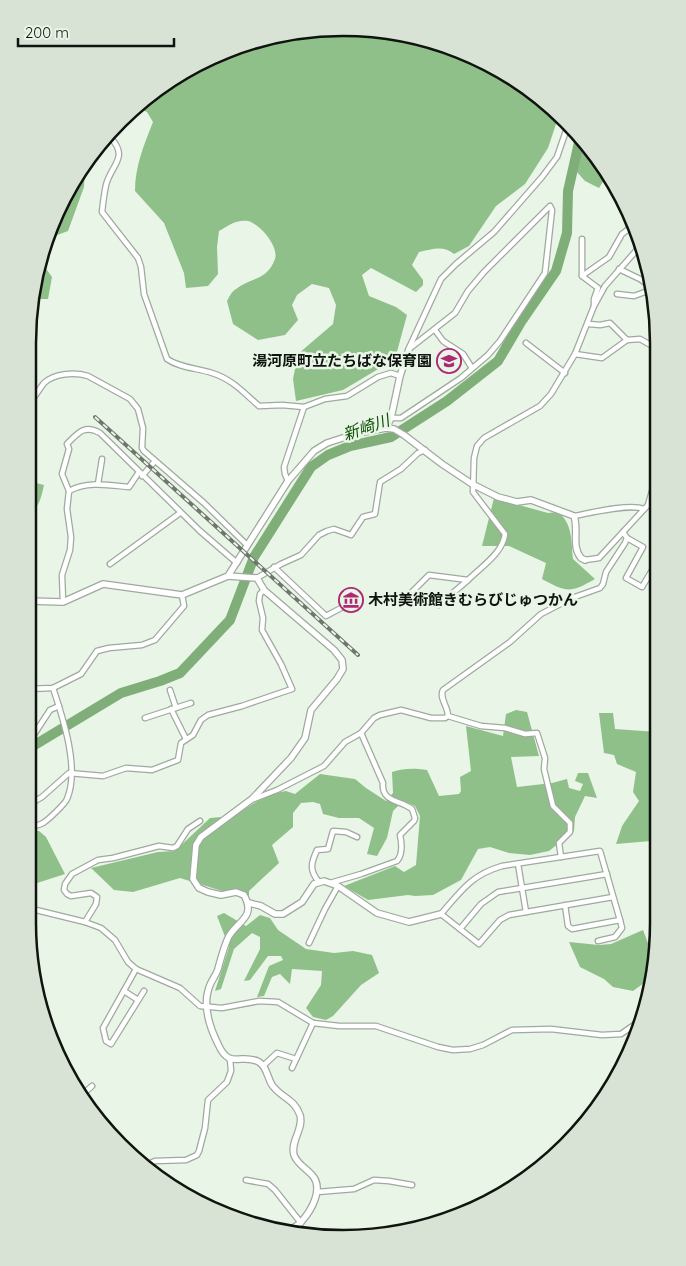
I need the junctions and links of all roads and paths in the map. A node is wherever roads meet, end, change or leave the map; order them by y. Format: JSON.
{"nodes":[{"id":1,"x":566,"y":132,"type":"edge"},
{"id":2,"x":113,"y":140,"type":"edge"},
{"id":3,"x":628,"y":230,"type":"edge"},
{"id":4,"x":582,"y":240,"type":"dead end"},
{"id":5,"x":635,"y":252,"type":"edge"},
{"id":6,"x":619,"y":269,"type":"junction"},
{"id":7,"x":582,"y":276,"type":"junction"},
{"id":8,"x":644,"y":281,"type":"edge"},
{"id":9,"x":645,"y":291,"type":"edge"},
{"id":10,"x":617,"y":294,"type":"dead end"},
{"id":11,"x":594,"y":306,"type":"junction"},
{"id":12,"x":588,"y":324,"type":"junction"},
{"id":13,"x":435,"y":330,"type":"junction"},
{"id":14,"x":627,"y":340,"type":"junction"},
{"id":15,"x":526,"y":343,"type":"dead end"},
{"id":16,"x":650,"y":345,"type":"edge"},
{"id":17,"x":409,"y":349,"type":"junction"},
{"id":18,"x":576,"y":354,"type":"junction"},
{"id":19,"x":472,"y":368,"type":"junction"},
{"id":20,"x":565,"y":373,"type":"junction"},
{"id":21,"x":400,"y":376,"type":"junction"},
{"id":22,"x":36,"y":395,"type":"edge"},
{"id":23,"x":304,"y":407,"type":"junction"},
{"id":24,"x":390,"y":418,"type":"junction"},
{"id":25,"x":386,"y":428,"type":"junction"},
{"id":26,"x":425,"y":450,"type":"junction"},
{"id":27,"x":102,"y":460,"type":"dead end"},
{"id":28,"x":155,"y":461,"type":"junction"},
{"id":29,"x":141,"y":474,"type":"junction"},
{"id":30,"x":288,"y":481,"type":"junction"},
{"id":31,"x":98,"y":484,"type":"junction"},
{"id":32,"x":472,"y":484,"type":"junction"},
{"id":33,"x":69,"y":491,"type":"junction"},
{"id":34,"x":650,"y":498,"type":"edge"},
{"id":35,"x":644,"y":510,"type":"junction"},
{"id":36,"x":180,"y":513,"type":"junction"},
{"id":37,"x":574,"y":516,"type":"junction"},
{"id":38,"x":623,"y":532,"type":"junction"},
{"id":39,"x":627,"y":538,"type":"junction"},
{"id":40,"x":247,"y":545,"type":"junction"},
{"id":41,"x":585,"y":560,"type":"joint"},
{"id":42,"x":236,"y":563,"type":"junction"},
{"id":43,"x":110,"y":564,"type":"dead end"},
{"id":44,"x":274,"y":567,"type":"junction"},
{"id":45,"x":650,"y":574,"type":"edge"},
{"id":46,"x":228,"y":576,"type":"junction"},
{"id":47,"x":255,"y":578,"type":"junction"},
{"id":48,"x":468,"y":580,"type":"junction"},
{"id":49,"x":264,"y":590,"type":"junction"},
{"id":50,"x":182,"y":595,"type":"junction"},
{"id":51,"x":406,"y":599,"type":"dead end"},
{"id":52,"x":36,"y":601,"type":"edge"},
{"id":53,"x":63,"y":602,"type":"junction"},
{"id":54,"x":439,"y":605,"type":"dead end"},
{"id":55,"x":342,"y":608,"type":"dead end"},
{"id":56,"x":53,"y":688,"type":"junction"},
{"id":57,"x":36,"y":689,"type":"edge"},
{"id":58,"x":170,"y":690,"type":"dead end"},
{"id":59,"x":191,"y":703,"type":"dead end"},
{"id":60,"x":59,"y":706,"type":"junction"},
{"id":61,"x":174,"y":708,"type":"junction"},
{"id":62,"x":448,"y":716,"type":"junction"},
{"id":63,"x":145,"y":718,"type":"dead end"},
{"id":64,"x":36,"y":731,"type":"edge"},
{"id":65,"x":360,"y":733,"type":"junction"},
{"id":66,"x":186,"y":739,"type":"junction"},
{"id":67,"x":73,"y":774,"type":"junction"},
{"id":68,"x":252,"y":799,"type":"junction"},
{"id":69,"x":36,"y":800,"type":"edge"},
{"id":70,"x":200,"y":821,"type":"dead end"},
{"id":71,"x":36,"y":825,"type":"edge"},
{"id":72,"x":357,"y":837,"type":"dead end"},
{"id":73,"x":561,"y":857,"type":"junction"},
{"id":74,"x":518,"y":864,"type":"junction"},
{"id":75,"x":607,"y":874,"type":"junction"},
{"id":76,"x":319,"y":882,"type":"junction"},
{"id":77,"x":330,"y":883,"type":"junction"},
{"id":78,"x":338,"y":886,"type":"junction"},
{"id":79,"x":522,"y":888,"type":"junction"},
{"id":80,"x":613,"y":897,"type":"junction"},
{"id":81,"x":249,"y":903,"type":"junction"},
{"id":82,"x":565,"y":905,"type":"junction"},
{"id":83,"x":36,"y":910,"type":"edge"},
{"id":84,"x":526,"y":912,"type":"junction"},
{"id":85,"x":441,"y":914,"type":"junction"},
{"id":86,"x":620,"y":920,"type":"junction"},
{"id":87,"x":85,"y":922,"type":"junction"},
{"id":88,"x":460,"y":929,"type":"junction"},
{"id":89,"x":598,"y":941,"type":"dead end"},
{"id":90,"x":309,"y":943,"type":"dead end"},
{"id":91,"x":136,"y":969,"type":"junction"},
{"id":92,"x":144,"y":990,"type":"dead end"},
{"id":93,"x":124,"y":991,"type":"junction"},
{"id":94,"x":138,"y":1000,"type":"junction"},
{"id":95,"x":206,"y":1007,"type":"junction"},
{"id":96,"x":312,"y":1023,"type":"junction"},
{"id":97,"x":631,"y":1027,"type":"edge"},
{"id":98,"x":230,"y":1059,"type":"junction"},
{"id":99,"x":296,"y":1059,"type":"junction"},
{"id":100,"x":263,"y":1066,"type":"junction"},
{"id":101,"x":292,"y":1068,"type":"dead end"},
{"id":102,"x":92,"y":1086,"type":"dead end"},
{"id":103,"x":87,"y":1091,"type":"edge"},
{"id":104,"x":152,"y":1162,"type":"edge"},
{"id":105,"x":246,"y":1180,"type":"dead end"},
{"id":106,"x":412,"y":1185,"type":"dead end"},
{"id":107,"x":317,"y":1192,"type":"junction"},
{"id":108,"x":301,"y":1223,"type":"junction"},
{"id":109,"x":296,"y":1226,"type":"edge"}],
"edges":[{"from":1,"to":17,"type":"street"},
{"from":2,"to":23,"type":"street"},
{"from":3,"to":7,"type":"street"},
{"from":4,"to":7,"type":"street"},
{"from":5,"to":6,"type":"street"},
{"from":6,"to":8,"type":"street"},
{"from":6,"to":11,"type":"street"},
{"from":7,"to":11,"type":"street"},
{"from":9,"to":10,"type":"street"},
{"from":11,"to":12,"type":"street"},
{"from":12,"to":14,"type":"street"},
{"from":12,"to":18,"type":"street"},
{"from":13,"to":17,"type":"street"},
{"from":13,"to":19,"type":"street"},
{"from":13,"to":19,"type":"street"},
{"from":14,"to":16,"type":"street"},
{"from":14,"to":18,"type":"street"},
{"from":15,"to":20,"type":"street"},
{"from":17,"to":21,"type":"street"},
{"from":18,"to":20,"type":"street"},
{"from":19,"to":24,"type":"street"},
{"from":20,"to":32,"type":"street"},
{"from":21,"to":23,"type":"street"},
{"from":21,"to":24,"type":"street"},
{"from":22,"to":28,"type":"street"},
{"from":23,"to":30,"type":"street"},
{"from":24,"to":25,"type":"street"},
{"from":25,"to":26,"type":"street"},
{"from":25,"to":30,"type":"street"},
{"from":26,"to":32,"type":"street"},
{"from":26,"to":44,"type":"street"},
{"from":27,"to":31,"type":"street"},
{"from":28,"to":29,"type":"street"},
{"from":28,"to":40,"type":"street"},
{"from":29,"to":31,"type":"street"},
{"from":29,"to":33,"type":"street"},
{"from":29,"to":36,"type":"street"},
{"from":30,"to":40,"type":"street"},
{"from":31,"to":33,"type":"street"},
{"from":32,"to":37,"type":"street"},
{"from":32,"to":48,"type":"street"},
{"from":33,"to":53,"type":"street"},
{"from":34,"to":35,"type":"street"},
{"from":35,"to":37,"type":"street"},
{"from":35,"to":38,"type":"street"},
{"from":36,"to":42,"type":"street"},
{"from":36,"to":43,"type":"street"},
{"from":37,"to":41,"type":"street"},
{"from":38,"to":39,"type":"street"},
{"from":38,"to":41,"type":"street"},
{"from":39,"to":45,"type":"street"},
{"from":39,"to":62,"type":"street"},
{"from":40,"to":42,"type":"street"},
{"from":42,"to":46,"type":"street"},
{"from":44,"to":47,"type":"street"},
{"from":44,"to":55,"type":"street"},
{"from":46,"to":47,"type":"street"},
{"from":46,"to":50,"type":"street"},
{"from":47,"to":49,"type":"street"},
{"from":48,"to":51,"type":"street"},
{"from":48,"to":54,"type":"street"},
{"from":49,"to":66,"type":"street"},
{"from":49,"to":68,"type":"street"},
{"from":50,"to":53,"type":"street"},
{"from":50,"to":56,"type":"street"},
{"from":52,"to":53,"type":"street"},
{"from":56,"to":57,"type":"street"},
{"from":56,"to":60,"type":"street"},
{"from":58,"to":61,"type":"street"},
{"from":59,"to":61,"type":"street"},
{"from":60,"to":64,"type":"street"},
{"from":60,"to":67,"type":"street"},
{"from":61,"to":63,"type":"street"},
{"from":61,"to":66,"type":"street"},
{"from":62,"to":65,"type":"street"},
{"from":62,"to":73,"type":"street"},
{"from":65,"to":68,"type":"street"},
{"from":65,"to":77,"type":"street"},
{"from":66,"to":67,"type":"street"},
{"from":67,"to":69,"type":"street"},
{"from":67,"to":71,"type":"street"},
{"from":68,"to":81,"type":"street"},
{"from":70,"to":87,"type":"street"},
{"from":72,"to":76,"type":"street"},
{"from":73,"to":74,"type":"street"},
{"from":73,"to":75,"type":"street"},
{"from":74,"to":79,"type":"street"},
{"from":74,"to":85,"type":"street"},
{"from":75,"to":79,"type":"street"},
{"from":75,"to":80,"type":"street"},
{"from":76,"to":77,"type":"street"},
{"from":76,"to":81,"type":"street"},
{"from":77,"to":78,"type":"street"},
{"from":78,"to":85,"type":"street"},
{"from":78,"to":90,"type":"street"},
{"from":79,"to":84,"type":"street"},
{"from":79,"to":88,"type":"street"},
{"from":80,"to":82,"type":"street"},
{"from":80,"to":86,"type":"street"},
{"from":81,"to":95,"type":"street"},
{"from":82,"to":84,"type":"street"},
{"from":82,"to":86,"type":"street"},
{"from":83,"to":87,"type":"street"},
{"from":84,"to":88,"type":"street"},
{"from":85,"to":88,"type":"street"},
{"from":86,"to":89,"type":"street"},
{"from":87,"to":91,"type":"street"},
{"from":91,"to":93,"type":"street"},
{"from":91,"to":95,"type":"street"},
{"from":92,"to":94,"type":"street"},
{"from":93,"to":94,"type":"street"},
{"from":93,"to":94,"type":"street"},
{"from":95,"to":96,"type":"street"},
{"from":95,"to":98,"type":"street"},
{"from":96,"to":97,"type":"street"},
{"from":96,"to":99,"type":"street"},
{"from":98,"to":100,"type":"street"},
{"from":98,"to":104,"type":"street"},
{"from":99,"to":100,"type":"street"},
{"from":99,"to":101,"type":"street"},
{"from":100,"to":107,"type":"street"},
{"from":102,"to":103,"type":"street"},
{"from":105,"to":108,"type":"street"},
{"from":106,"to":107,"type":"street"},
{"from":107,"to":108,"type":"street"},
{"from":108,"to":109,"type":"street"}]}
